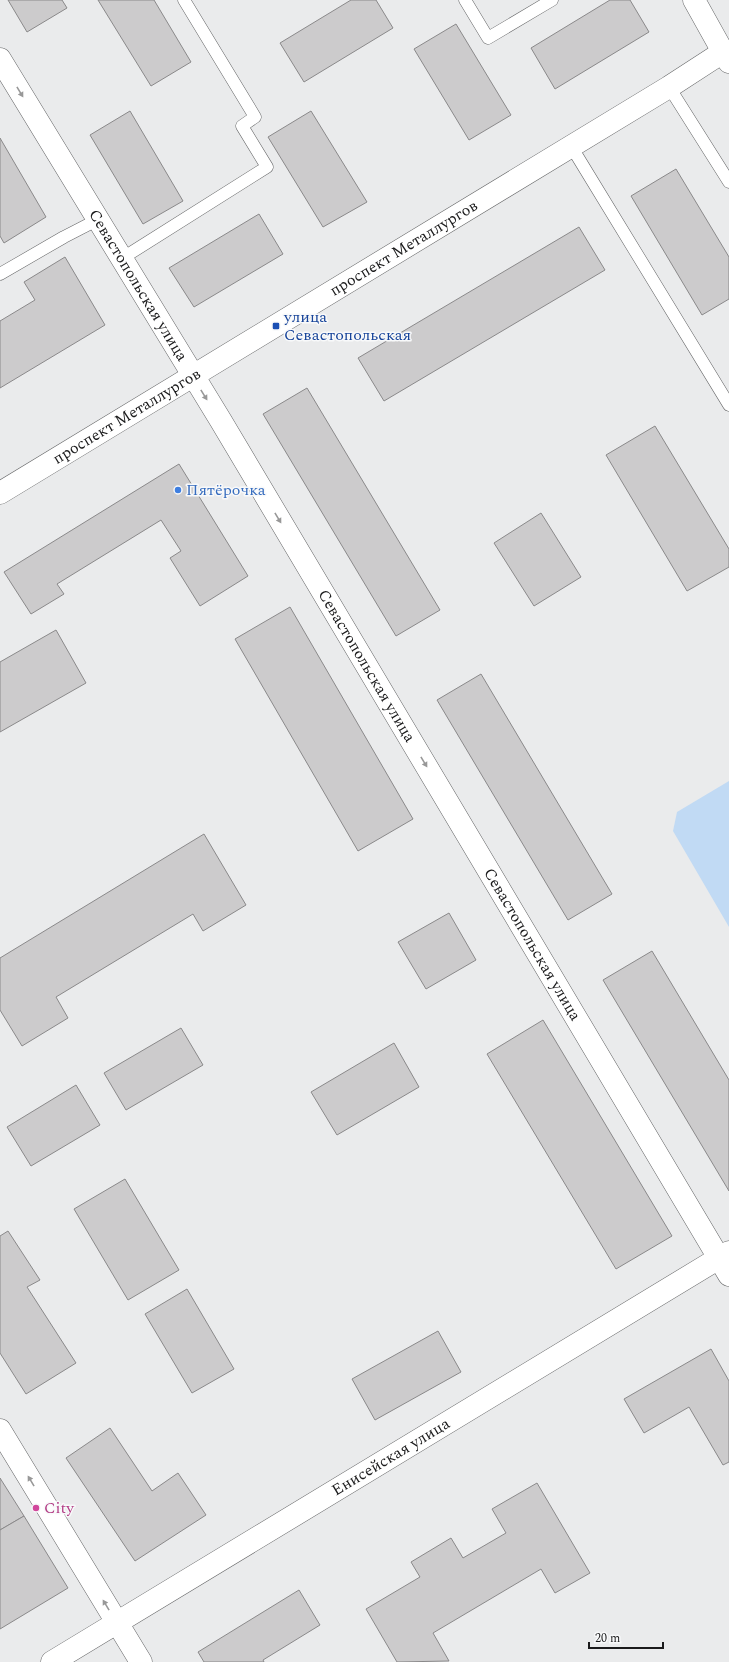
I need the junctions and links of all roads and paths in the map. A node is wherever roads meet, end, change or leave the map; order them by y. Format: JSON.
{"nodes":[{"id":1,"x":184,"y":0,"type":"edge"},
{"id":2,"x":465,"y":0,"type":"edge"},
{"id":3,"x":552,"y":0,"type":"edge"},
{"id":4,"x":694,"y":0,"type":"edge"},
{"id":5,"x":726,"y":57,"type":"edge"},
{"id":6,"x":0,"y":59,"type":"edge"},
{"id":7,"x":669,"y":87,"type":"junction"},
{"id":8,"x":571,"y":146,"type":"junction"},
{"id":9,"x":729,"y":182,"type":"edge"},
{"id":10,"x":98,"y":220,"type":"junction"},
{"id":11,"x":121,"y":259,"type":"junction"},
{"id":12,"x":0,"y":274,"type":"edge"},
{"id":13,"x":192,"y":376,"type":"junction"},
{"id":14,"x":729,"y":405,"type":"edge"},
{"id":15,"x":0,"y":493,"type":"edge"},
{"id":16,"x":726,"y":1262,"type":"edge"},
{"id":17,"x":0,"y":1430,"type":"edge"},
{"id":18,"x":117,"y":1623,"type":"junction"},
{"id":19,"x":52,"y":1662,"type":"edge"},
{"id":20,"x":140,"y":1662,"type":"edge"}],
"edges":[{"from":1,"to":11,"type":"lane"},
{"from":2,"to":3,"type":"lane"},
{"from":4,"to":5,"type":"street"},
{"from":5,"to":7,"type":"street","name":"проспект Металлургов"},
{"from":6,"to":10,"type":"street","name":"Севастопольская улица","one_way":true},
{"from":7,"to":8,"type":"street","name":"проспект Металлургов"},
{"from":7,"to":9,"type":"lane"},
{"from":8,"to":13,"type":"street","name":"проспект Металлургов"},
{"from":8,"to":14,"type":"lane"},
{"from":10,"to":11,"type":"street","name":"Севастопольская улица"},
{"from":10,"to":12,"type":"lane"},
{"from":11,"to":13,"type":"street","name":"Севастопольская улица"},
{"from":13,"to":15,"type":"street","name":"проспект Металлургов"},
{"from":13,"to":16,"type":"street","name":"Севастопольская улица","one_way":true},
{"from":16,"to":18,"type":"street","name":"Енисейская улица"},
{"from":18,"to":17,"type":"street","one_way":true},
{"from":18,"to":19,"type":"street","name":"Енисейская улица"},
{"from":18,"to":20,"type":"street"}]}
